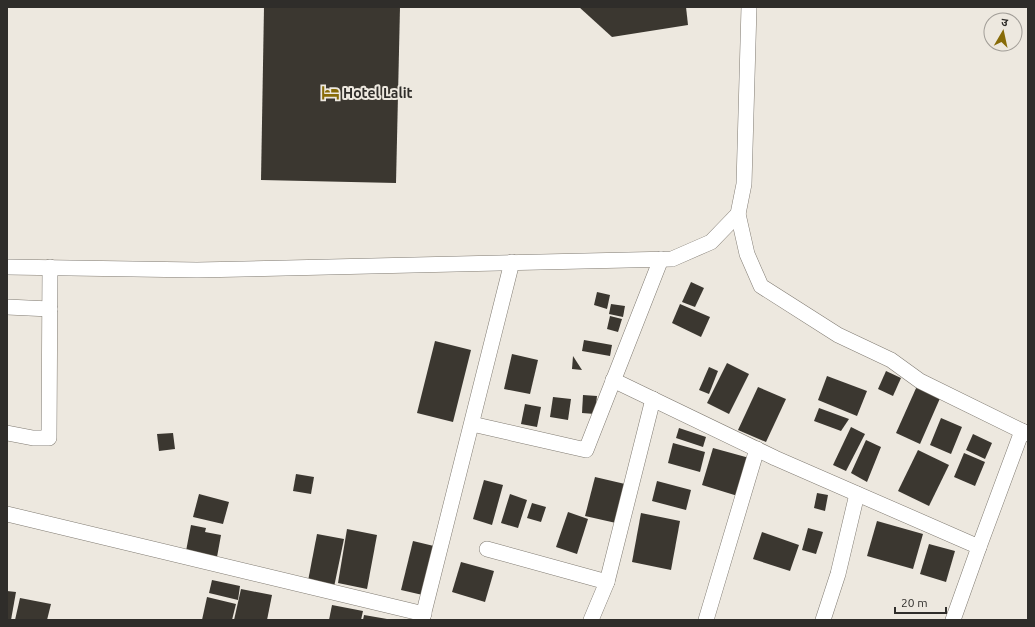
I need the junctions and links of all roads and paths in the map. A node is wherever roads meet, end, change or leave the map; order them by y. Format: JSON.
{"nodes":[{"id":1,"x":749,"y":7,"type":"edge"},
{"id":2,"x":738,"y":214,"type":"junction"},
{"id":3,"x":661,"y":259,"type":"junction"},
{"id":4,"x":512,"y":262,"type":"junction"},
{"id":5,"x":7,"y":266,"type":"edge"},
{"id":6,"x":50,"y":267,"type":"junction"},
{"id":7,"x":7,"y":307,"type":"edge"},
{"id":8,"x":50,"y":309,"type":"junction"},
{"id":9,"x":613,"y":380,"type":"junction"},
{"id":10,"x":653,"y":399,"type":"junction"},
{"id":11,"x":472,"y":424,"type":"junction"},
{"id":12,"x":7,"y":432,"type":"edge"},
{"id":13,"x":1025,"y":432,"type":"edge"},
{"id":14,"x":757,"y":449,"type":"junction"},
{"id":15,"x":858,"y":494,"type":"junction"},
{"id":16,"x":7,"y":514,"type":"edge"},
{"id":17,"x":979,"y":547,"type":"junction"},
{"id":18,"x":487,"y":549,"type":"dead end"},
{"id":19,"x":607,"y":582,"type":"junction"},
{"id":20,"x":423,"y":617,"type":"edge"},
{"id":21,"x":591,"y":620,"type":"edge"},
{"id":22,"x":706,"y":620,"type":"edge"},
{"id":23,"x":823,"y":620,"type":"edge"},
{"id":24,"x":954,"y":620,"type":"edge"}],
"edges":[{"from":1,"to":2,"type":"street"},
{"from":2,"to":3,"type":"street"},
{"from":2,"to":13,"type":"street"},
{"from":3,"to":4,"type":"street"},
{"from":3,"to":9,"type":"street"},
{"from":4,"to":6,"type":"street"},
{"from":4,"to":11,"type":"street"},
{"from":5,"to":6,"type":"street"},
{"from":6,"to":8,"type":"street"},
{"from":7,"to":8,"type":"street"},
{"from":8,"to":12,"type":"street"},
{"from":9,"to":10,"type":"street"},
{"from":9,"to":11,"type":"street"},
{"from":10,"to":14,"type":"street"},
{"from":10,"to":19,"type":"street"},
{"from":11,"to":20,"type":"street"},
{"from":13,"to":17,"type":"street"},
{"from":14,"to":15,"type":"street"},
{"from":14,"to":22,"type":"street"},
{"from":15,"to":17,"type":"street"},
{"from":15,"to":23,"type":"street"},
{"from":16,"to":20,"type":"street"},
{"from":17,"to":24,"type":"street"},
{"from":18,"to":19,"type":"street"},
{"from":19,"to":21,"type":"street"}]}
